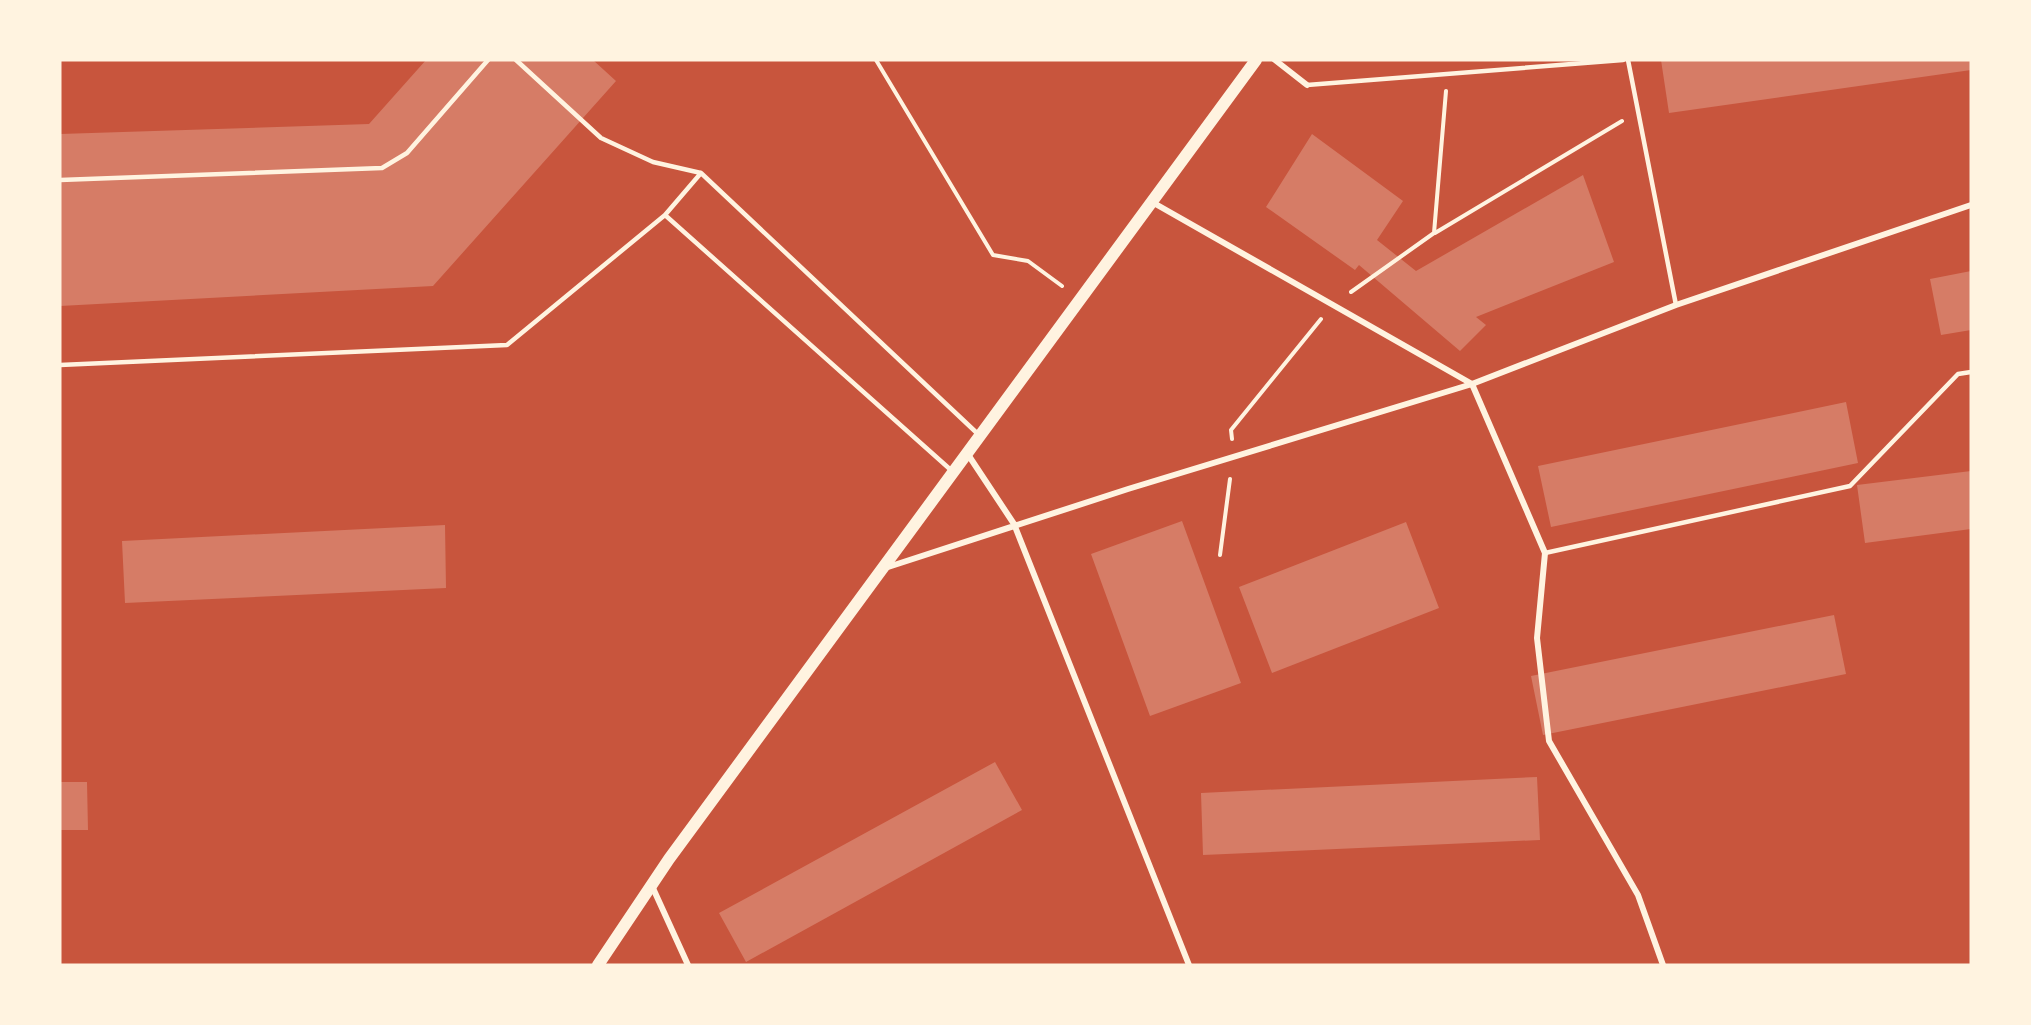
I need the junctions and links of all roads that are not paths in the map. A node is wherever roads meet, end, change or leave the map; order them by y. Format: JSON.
{"nodes":[{"id":1,"x":488,"y":60,"type":"edge"},
{"id":2,"x":516,"y":60,"type":"edge"},
{"id":3,"x":1256,"y":60,"type":"edge"},
{"id":4,"x":1275,"y":60,"type":"edge"},
{"id":5,"x":1623,"y":60,"type":"edge"},
{"id":6,"x":1628,"y":60,"type":"edge"},
{"id":7,"x":1307,"y":85,"type":"joint"},
{"id":8,"x":701,"y":173,"type":"junction"},
{"id":9,"x":60,"y":180,"type":"edge"},
{"id":10,"x":1152,"y":202,"type":"junction"},
{"id":11,"x":1971,"y":206,"type":"edge"},
{"id":12,"x":665,"y":215,"type":"junction"},
{"id":13,"x":1677,"y":305,"type":"junction"},
{"id":14,"x":60,"y":365,"type":"edge"},
{"id":15,"x":1971,"y":372,"type":"edge"},
{"id":16,"x":1472,"y":384,"type":"junction"},
{"id":17,"x":980,"y":435,"type":"junction"},
{"id":18,"x":966,"y":452,"type":"junction"},
{"id":19,"x":953,"y":471,"type":"junction"},
{"id":20,"x":1014,"y":524,"type":"junction"},
{"id":21,"x":1545,"y":553,"type":"junction"},
{"id":22,"x":884,"y":568,"type":"junction"},
{"id":23,"x":651,"y":885,"type":"junction"},
{"id":24,"x":598,"y":965,"type":"edge"},
{"id":25,"x":688,"y":965,"type":"edge"},
{"id":26,"x":1189,"y":965,"type":"edge"},
{"id":27,"x":1663,"y":965,"type":"edge"}],
"edges":[{"from":1,"to":9,"type":"lane"},
{"from":2,"to":8,"type":"lane"},
{"from":3,"to":10,"type":"main road"},
{"from":4,"to":7,"type":"street"},
{"from":5,"to":7,"type":"lane"},
{"from":6,"to":13,"type":"lane"},
{"from":8,"to":12,"type":"lane"},
{"from":8,"to":17,"type":"lane"},
{"from":10,"to":16,"type":"street"},
{"from":10,"to":17,"type":"main road"},
{"from":11,"to":13,"type":"street"},
{"from":12,"to":14,"type":"lane"},
{"from":12,"to":19,"type":"lane"},
{"from":13,"to":16,"type":"street"},
{"from":15,"to":21,"type":"lane"},
{"from":16,"to":20,"type":"street"},
{"from":16,"to":21,"type":"street"},
{"from":17,"to":18,"type":"main road"},
{"from":18,"to":19,"type":"main road"},
{"from":18,"to":20,"type":"street"},
{"from":19,"to":22,"type":"main road"},
{"from":20,"to":22,"type":"street"},
{"from":20,"to":26,"type":"street"},
{"from":21,"to":27,"type":"street"},
{"from":22,"to":23,"type":"main road"},
{"from":23,"to":24,"type":"main road"},
{"from":23,"to":25,"type":"street"}]}
